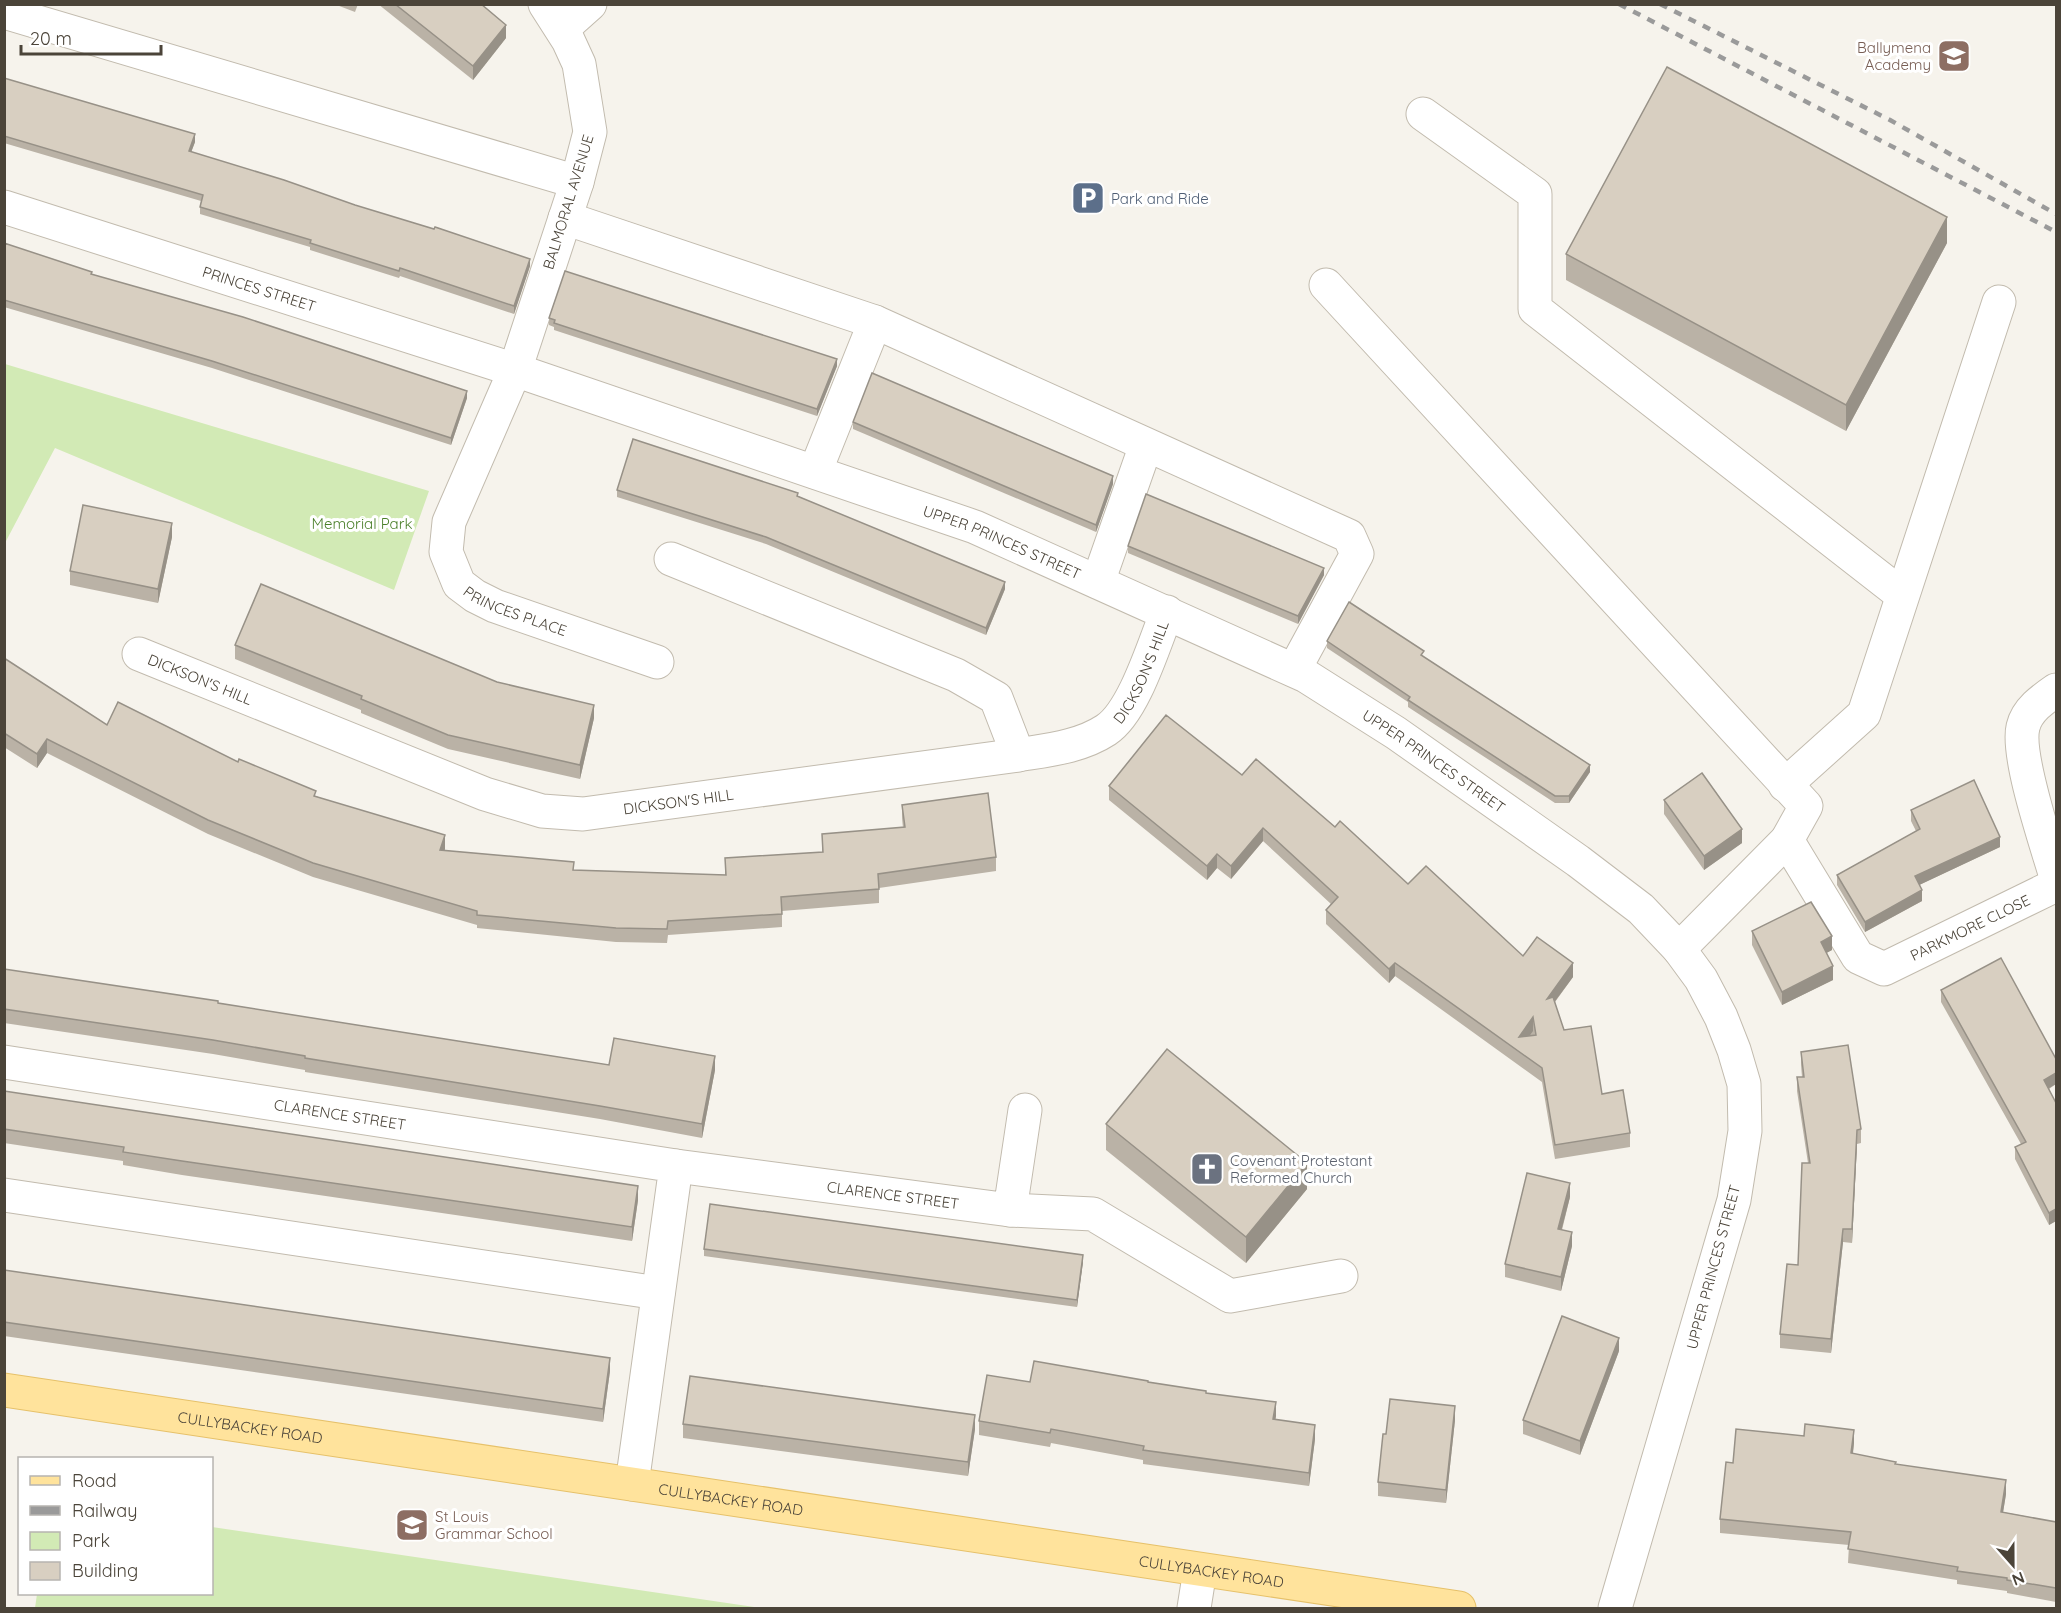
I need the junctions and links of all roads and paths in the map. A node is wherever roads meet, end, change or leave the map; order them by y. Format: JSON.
{"nodes":[{"id":1,"x":590,"y":4,"type":"edge"},
{"id":2,"x":4,"y":12,"type":"edge"},
{"id":3,"x":553,"y":17,"type":"edge"},
{"id":4,"x":1423,"y":114,"type":"dead end"},
{"id":5,"x":577,"y":182,"type":"junction"},
{"id":6,"x":4,"y":207,"type":"edge"},
{"id":7,"x":565,"y":218,"type":"junction"},
{"id":8,"x":1326,"y":285,"type":"dead end"},
{"id":9,"x":1999,"y":302,"type":"dead end"},
{"id":10,"x":875,"y":322,"type":"junction"},
{"id":11,"x":515,"y":370,"type":"junction"},
{"id":12,"x":1146,"y":445,"type":"junction"},
{"id":13,"x":814,"y":472,"type":"junction"},
{"id":14,"x":671,"y":559,"type":"dead end"},
{"id":15,"x":1098,"y":582,"type":"junction"},
{"id":16,"x":1902,"y":595,"type":"junction"},
{"id":17,"x":1167,"y":612,"type":"junction"},
{"id":18,"x":140,"y":654,"type":"dead end"},
{"id":19,"x":657,"y":662,"type":"dead end"},
{"id":20,"x":1294,"y":670,"type":"junction"},
{"id":21,"x":2056,"y":690,"type":"edge"},
{"id":22,"x":1018,"y":755,"type":"junction"},
{"id":23,"x":1785,"y":784,"type":"junction"},
{"id":24,"x":1787,"y":840,"type":"junction"},
{"id":25,"x":2056,"y":877,"type":"edge"},
{"id":26,"x":2056,"y":885,"type":"edge"},
{"id":27,"x":1679,"y":949,"type":"junction"},
{"id":28,"x":4,"y":1062,"type":"edge"},
{"id":29,"x":1025,"y":1110,"type":"dead end"},
{"id":30,"x":675,"y":1167,"type":"junction"},
{"id":31,"x":4,"y":1195,"type":"edge"},
{"id":32,"x":1011,"y":1209,"type":"junction"},
{"id":33,"x":1341,"y":1276,"type":"dead end"},
{"id":34,"x":658,"y":1293,"type":"junction"},
{"id":35,"x":4,"y":1390,"type":"edge"},
{"id":36,"x":632,"y":1484,"type":"junction"},
{"id":37,"x":1200,"y":1570,"type":"junction"},
{"id":38,"x":1194,"y":1608,"type":"edge"},
{"id":39,"x":1459,"y":1608,"type":"edge"},
{"id":40,"x":1615,"y":1608,"type":"edge"}],
"edges":[{"from":1,"to":3,"type":"street"},
{"from":2,"to":5,"type":"street"},
{"from":3,"to":5,"type":"street","name":"BALMORAL AVENUE"},
{"from":4,"to":16,"type":"street"},
{"from":5,"to":7,"type":"street","name":"BALMORAL AVENUE"},
{"from":6,"to":11,"type":"street","name":"PRINCES STREET"},
{"from":7,"to":10,"type":"street"},
{"from":7,"to":11,"type":"street","name":"BALMORAL AVENUE"},
{"from":8,"to":23,"type":"street"},
{"from":9,"to":16,"type":"street"},
{"from":10,"to":12,"type":"street"},
{"from":10,"to":13,"type":"street"},
{"from":11,"to":13,"type":"street","name":"UPPER PRINCES STREET"},
{"from":11,"to":19,"type":"street","name":"PRINCES PLACE"},
{"from":12,"to":15,"type":"street"},
{"from":12,"to":20,"type":"street"},
{"from":13,"to":15,"type":"street","name":"UPPER PRINCES STREET"},
{"from":14,"to":22,"type":"street"},
{"from":15,"to":17,"type":"street","name":"UPPER PRINCES STREET"},
{"from":16,"to":23,"type":"street"},
{"from":17,"to":20,"type":"street","name":"UPPER PRINCES STREET"},
{"from":17,"to":22,"type":"street","name":"DICKSON'S HILL"},
{"from":18,"to":22,"type":"street","name":"DICKSON'S HILL"},
{"from":20,"to":27,"type":"street","name":"UPPER PRINCES STREET"},
{"from":21,"to":25,"type":"street"},
{"from":23,"to":24,"type":"street"},
{"from":24,"to":26,"type":"street","name":"PARKMORE CLOSE"},
{"from":24,"to":27,"type":"street"},
{"from":27,"to":40,"type":"street","name":"UPPER PRINCES STREET"},
{"from":28,"to":30,"type":"street","name":"CLARENCE STREET"},
{"from":29,"to":32,"type":"street"},
{"from":30,"to":32,"type":"street","name":"CLARENCE STREET"},
{"from":30,"to":34,"type":"street"},
{"from":31,"to":34,"type":"street"},
{"from":32,"to":33,"type":"street","name":"CLARENCE STREET"},
{"from":34,"to":36,"type":"street"},
{"from":35,"to":36,"type":"main road","name":"CULLYBACKEY ROAD"},
{"from":36,"to":37,"type":"main road","name":"CULLYBACKEY ROAD"},
{"from":37,"to":38,"type":"street"},
{"from":37,"to":39,"type":"main road","name":"CULLYBACKEY ROAD"}]}
